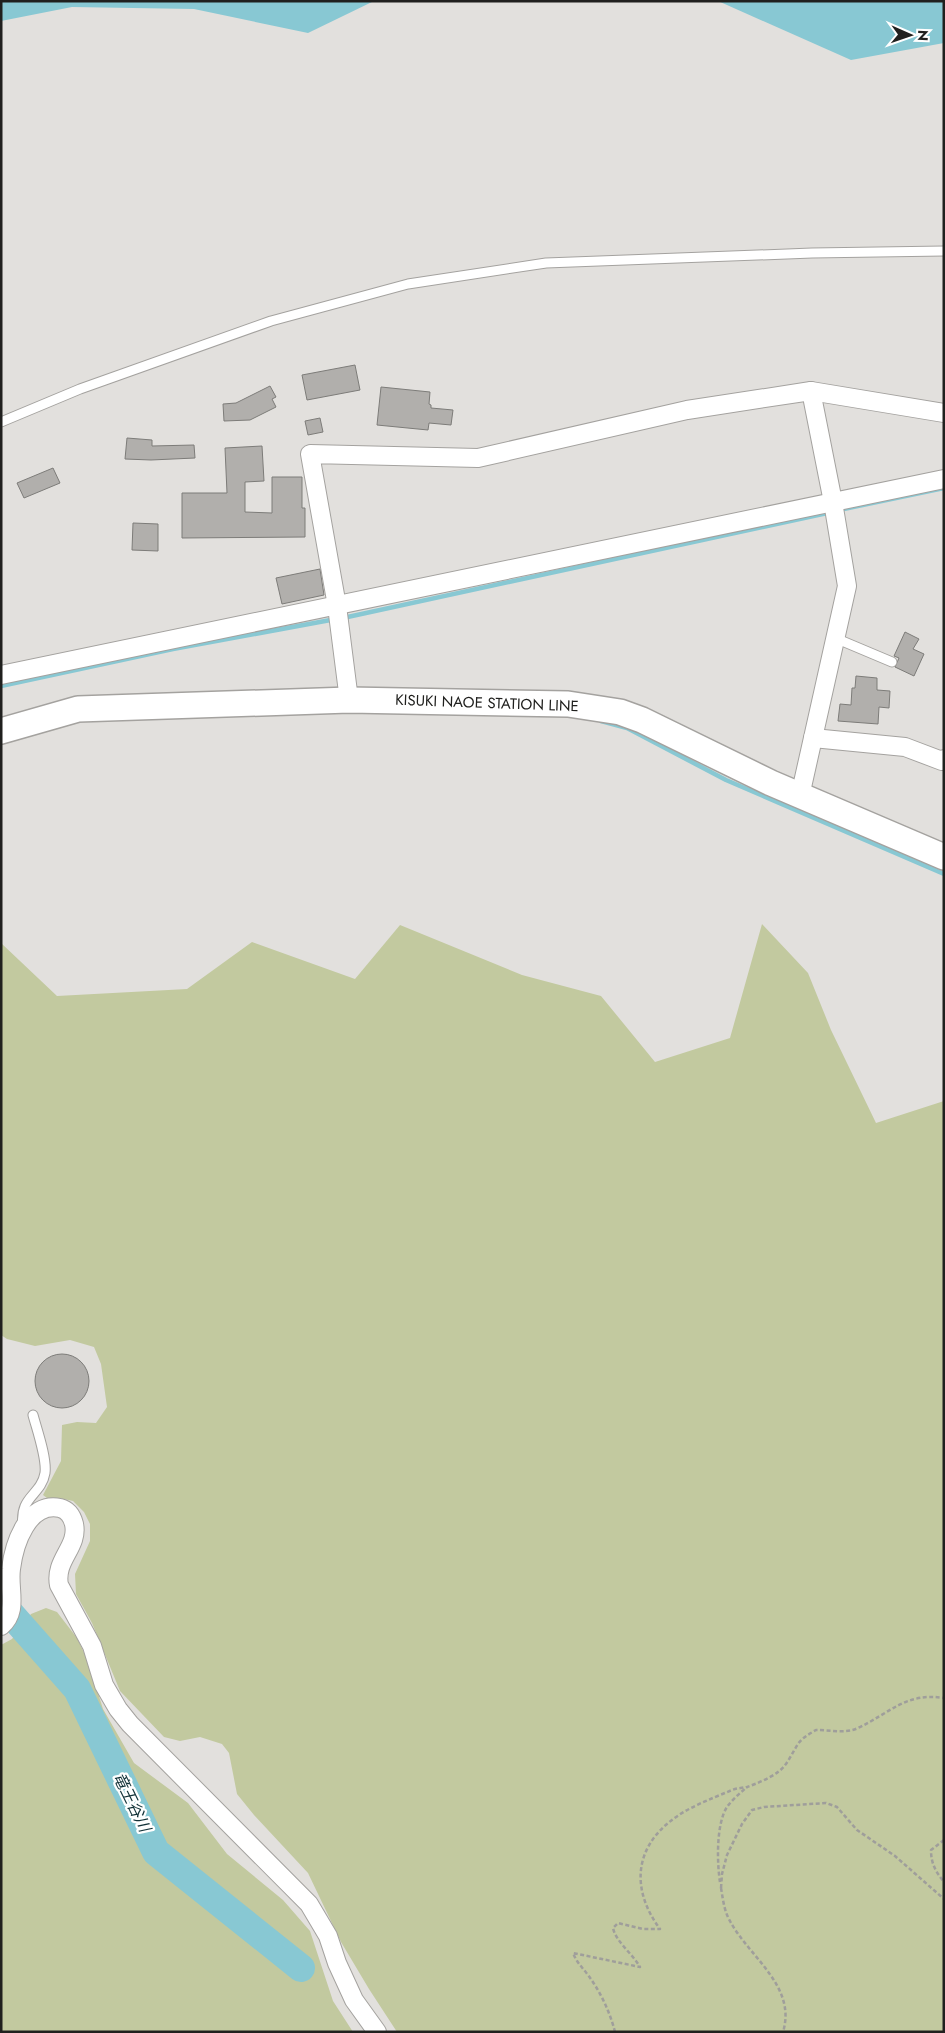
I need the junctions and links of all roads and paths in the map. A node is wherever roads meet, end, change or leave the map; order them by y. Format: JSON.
{"nodes":[{"id":1,"x":944,"y":251,"type":"edge"},
{"id":2,"x":811,"y":391,"type":"junction"},
{"id":3,"x":944,"y":413,"type":"edge"},
{"id":4,"x":1,"y":422,"type":"edge"},
{"id":5,"x":944,"y":480,"type":"edge"},
{"id":6,"x":834,"y":502,"type":"junction"},
{"id":7,"x":337,"y":606,"type":"junction"},
{"id":8,"x":835,"y":638,"type":"junction"},
{"id":9,"x":892,"y":662,"type":"dead end"},
{"id":10,"x":1,"y":675,"type":"edge"},
{"id":11,"x":349,"y":700,"type":"junction"},
{"id":12,"x":1,"y":731,"type":"edge"},
{"id":13,"x":812,"y":738,"type":"junction"},
{"id":14,"x":944,"y":759,"type":"edge"},
{"id":15,"x":800,"y":796,"type":"junction"},
{"id":16,"x":944,"y":857,"type":"edge"},
{"id":17,"x":33,"y":1415,"type":"dead end"},
{"id":18,"x":24,"y":1529,"type":"junction"},
{"id":19,"x":1,"y":1626,"type":"edge"},
{"id":20,"x":944,"y":1698,"type":"edge"},
{"id":21,"x":747,"y":1787,"type":"junction"},
{"id":22,"x":944,"y":1840,"type":"edge"},
{"id":23,"x":944,"y":1882,"type":"edge"},
{"id":24,"x":721,"y":1888,"type":"junction"},
{"id":25,"x":944,"y":1899,"type":"edge"},
{"id":26,"x":377,"y":2032,"type":"edge"},
{"id":27,"x":615,"y":2032,"type":"edge"},
{"id":28,"x":783,"y":2032,"type":"edge"}],
"edges":[{"from":1,"to":4,"type":"lane"},
{"from":2,"to":3,"type":"street"},
{"from":2,"to":6,"type":"street"},
{"from":2,"to":7,"type":"street"},
{"from":5,"to":6,"type":"street"},
{"from":6,"to":7,"type":"street"},
{"from":6,"to":8,"type":"street"},
{"from":7,"to":10,"type":"street"},
{"from":7,"to":11,"type":"street"},
{"from":8,"to":9,"type":"lane"},
{"from":8,"to":13,"type":"street"},
{"from":11,"to":12,"type":"main road","name":"KISUKI NAOE STATION LINE"},
{"from":11,"to":15,"type":"main road","name":"KISUKI NAOE STATION LINE"},
{"from":13,"to":14,"type":"street"},
{"from":13,"to":15,"type":"street"},
{"from":15,"to":16,"type":"main road","name":"KISUKI NAOE STATION LINE"},
{"from":17,"to":18,"type":"lane"},
{"from":18,"to":19,"type":"street"},
{"from":18,"to":26,"type":"street"},
{"from":20,"to":21,"type":"path"},
{"from":21,"to":24,"type":"path"},
{"from":21,"to":27,"type":"path"},
{"from":22,"to":23,"type":"path"},
{"from":24,"to":25,"type":"path"},
{"from":24,"to":28,"type":"path"}]}
